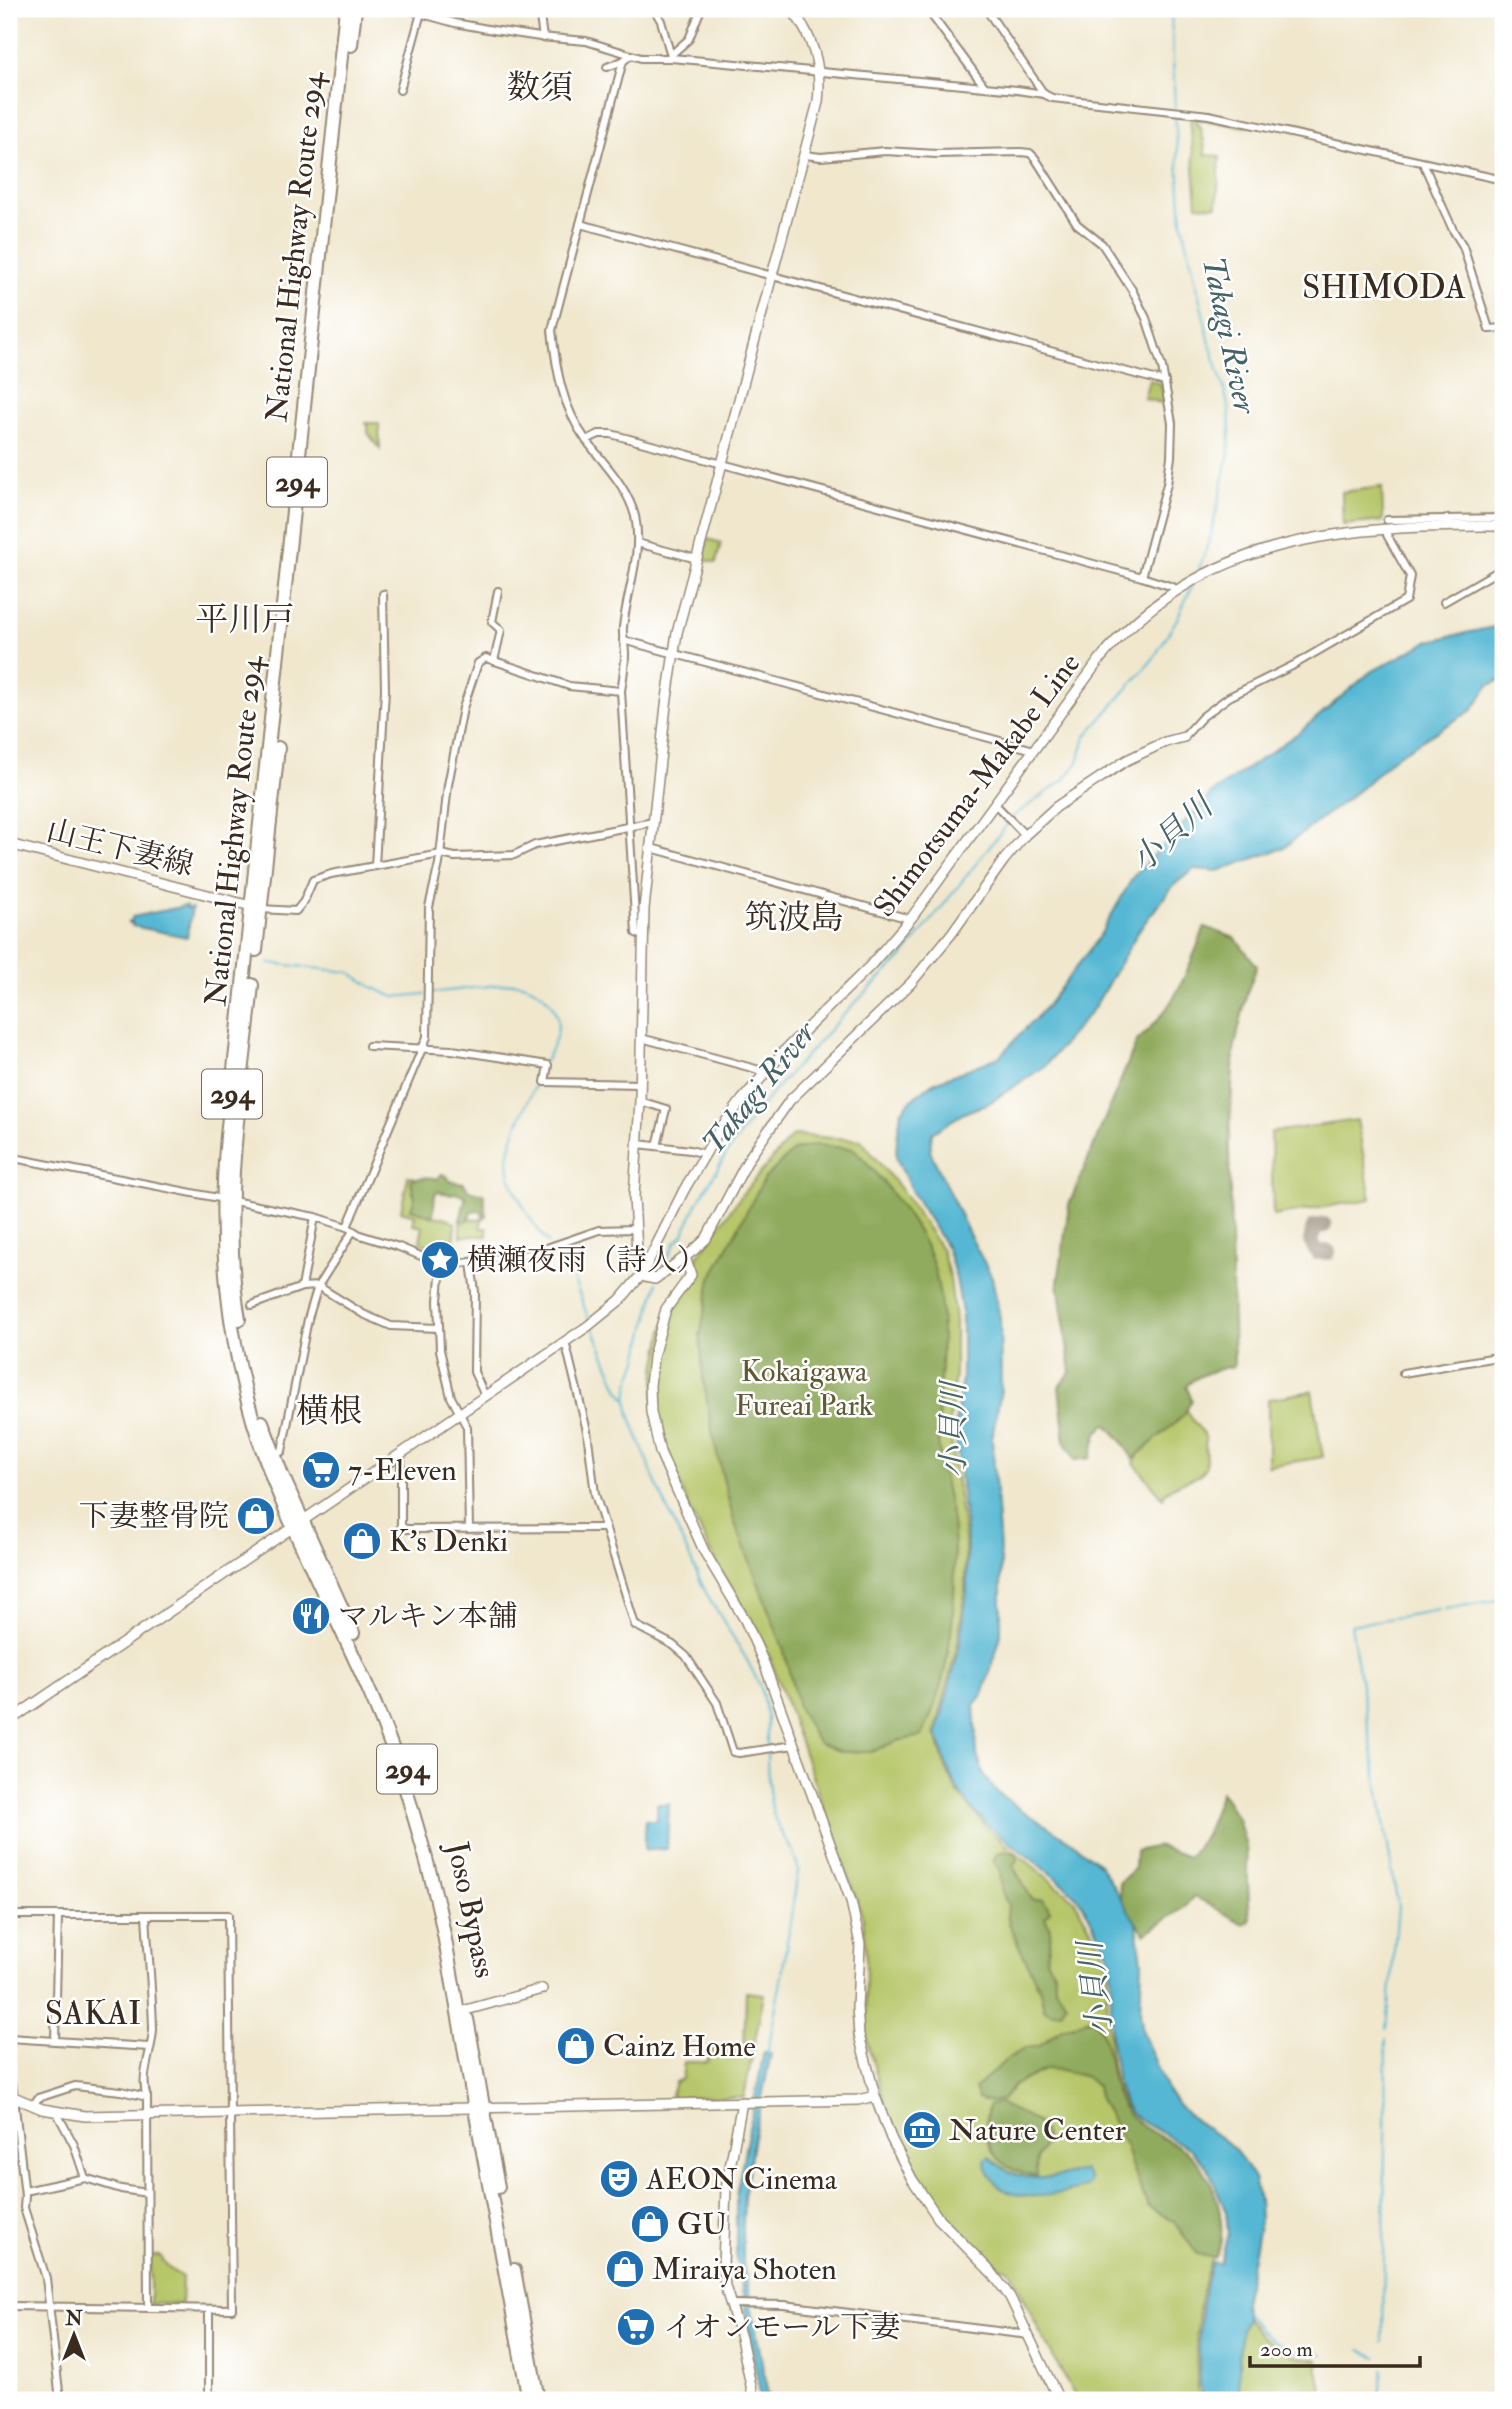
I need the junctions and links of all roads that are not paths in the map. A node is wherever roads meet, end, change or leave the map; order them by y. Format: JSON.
{"nodes":[{"id":1,"x":346,"y":9,"type":"edge"},
{"id":2,"x":355,"y":9,"type":"edge"},
{"id":3,"x":405,"y":9,"type":"edge"},
{"id":4,"x":539,"y":9,"type":"edge"},
{"id":5,"x":654,"y":9,"type":"edge"},
{"id":6,"x":701,"y":9,"type":"edge"},
{"id":7,"x":791,"y":9,"type":"edge"},
{"id":8,"x":927,"y":9,"type":"edge"},
{"id":9,"x":986,"y":9,"type":"edge"},
{"id":10,"x":422,"y":11,"type":"edge"},
{"id":11,"x":542,"y":38,"type":"junction"},
{"id":12,"x":631,"y":55,"type":"junction"},
{"id":13,"x":672,"y":56,"type":"junction"},
{"id":14,"x":623,"y":61,"type":"junction"},
{"id":15,"x":607,"y":67,"type":"dead end"},
{"id":16,"x":818,"y":72,"type":"junction"},
{"id":17,"x":985,"y":87,"type":"junction"},
{"id":18,"x":400,"y":90,"type":"dead end"},
{"id":19,"x":1044,"y":94,"type":"junction"},
{"id":20,"x":805,"y":155,"type":"junction"},
{"id":21,"x":1423,"y":163,"type":"junction"},
{"id":22,"x":1503,"y":180,"type":"edge"},
{"id":23,"x":580,"y":224,"type":"junction"},
{"id":24,"x":772,"y":277,"type":"junction"},
{"id":25,"x":1503,"y":328,"type":"edge"},
{"id":26,"x":1165,"y":382,"type":"junction"},
{"id":27,"x":586,"y":440,"type":"junction"},
{"id":28,"x":723,"y":465,"type":"junction"},
{"id":29,"x":1503,"y":518,"type":"edge"},
{"id":30,"x":1387,"y":524,"type":"junction"},
{"id":31,"x":1503,"y":526,"type":"edge"},
{"id":32,"x":637,"y":544,"type":"junction"},
{"id":33,"x":697,"y":559,"type":"junction"},
{"id":34,"x":1503,"y":568,"type":"edge"},
{"id":35,"x":1142,"y":577,"type":"junction"},
{"id":36,"x":1177,"y":589,"type":"junction"},
{"id":37,"x":498,"y":591,"type":"dead end"},
{"id":38,"x":383,"y":594,"type":"dead end"},
{"id":39,"x":1444,"y":602,"type":"dead end"},
{"id":40,"x":623,"y":640,"type":"junction"},
{"id":41,"x":673,"y":655,"type":"junction"},
{"id":42,"x":494,"y":661,"type":"junction"},
{"id":43,"x":621,"y":691,"type":"junction"},
{"id":44,"x":1184,"y":737,"type":"joint"},
{"id":45,"x":1034,"y":750,"type":"junction"},
{"id":46,"x":998,"y":806,"type":"junction"},
{"id":47,"x":653,"y":822,"type":"junction"},
{"id":48,"x":628,"y":826,"type":"junction"},
{"id":49,"x":1025,"y":835,"type":"junction"},
{"id":50,"x":9,"y":844,"type":"edge"},
{"id":51,"x":650,"y":848,"type":"junction"},
{"id":52,"x":441,"y":854,"type":"junction"},
{"id":53,"x":375,"y":866,"type":"junction"},
{"id":54,"x":256,"y":908,"type":"junction"},
{"id":55,"x":910,"y":919,"type":"junction"},
{"id":56,"x":643,"y":936,"type":"junction"},
{"id":57,"x":641,"y":1038,"type":"junction"},
{"id":58,"x":369,"y":1046,"type":"dead end"},
{"id":59,"x":423,"y":1047,"type":"junction"},
{"id":60,"x":764,"y":1074,"type":"junction"},
{"id":61,"x":640,"y":1084,"type":"junction"},
{"id":62,"x":640,"y":1101,"type":"junction"},
{"id":63,"x":638,"y":1144,"type":"junction"},
{"id":64,"x":657,"y":1146,"type":"junction"},
{"id":65,"x":705,"y":1154,"type":"junction"},
{"id":66,"x":9,"y":1157,"type":"edge"},
{"id":67,"x":227,"y":1200,"type":"junction"},
{"id":68,"x":315,"y":1217,"type":"junction"},
{"id":69,"x":350,"y":1229,"type":"junction"},
{"id":70,"x":635,"y":1229,"type":"junction"},
{"id":71,"x":685,"y":1257,"type":"junction"},
{"id":72,"x":471,"y":1263,"type":"junction"},
{"id":73,"x":440,"y":1264,"type":"junction"},
{"id":74,"x":642,"y":1274,"type":"junction"},
{"id":75,"x":318,"y":1286,"type":"junction"},
{"id":76,"x":302,"y":1287,"type":"junction"},
{"id":77,"x":252,"y":1305,"type":"dead end"},
{"id":78,"x":438,"y":1328,"type":"junction"},
{"id":79,"x":565,"y":1341,"type":"junction"},
{"id":80,"x":1503,"y":1356,"type":"edge"},
{"id":81,"x":1403,"y":1373,"type":"dead end"},
{"id":82,"x":485,"y":1396,"type":"junction"},
{"id":83,"x":460,"y":1412,"type":"junction"},
{"id":84,"x":401,"y":1453,"type":"junction"},
{"id":85,"x":274,"y":1456,"type":"junction"},
{"id":86,"x":298,"y":1524,"type":"junction"},
{"id":87,"x":604,"y":1528,"type":"junction"},
{"id":88,"x":469,"y":1529,"type":"junction"},
{"id":89,"x":329,"y":1601,"type":"joint"},
{"id":90,"x":9,"y":1721,"type":"edge"},
{"id":91,"x":794,"y":1745,"type":"junction"},
{"id":92,"x":58,"y":1914,"type":"junction"},
{"id":93,"x":9,"y":1915,"type":"edge"},
{"id":94,"x":146,"y":1915,"type":"junction"},
{"id":95,"x":542,"y":1989,"type":"dead end"},
{"id":96,"x":466,"y":2010,"type":"junction"},
{"id":97,"x":9,"y":2038,"type":"edge"},
{"id":98,"x":55,"y":2041,"type":"junction"},
{"id":99,"x":149,"y":2047,"type":"junction"},
{"id":100,"x":9,"y":2080,"type":"edge"},
{"id":101,"x":11,"y":2096,"type":"edge"},
{"id":102,"x":875,"y":2096,"type":"junction"},
{"id":103,"x":147,"y":2097,"type":"junction"},
{"id":104,"x":745,"y":2102,"type":"junction"},
{"id":105,"x":33,"y":2106,"type":"junction"},
{"id":106,"x":479,"y":2108,"type":"junction"},
{"id":107,"x":12,"y":2111,"type":"edge"},
{"id":108,"x":57,"y":2113,"type":"junction"},
{"id":109,"x":231,"y":2114,"type":"junction"},
{"id":110,"x":148,"y":2115,"type":"junction"},
{"id":111,"x":85,"y":2178,"type":"junction"},
{"id":112,"x":25,"y":2191,"type":"junction"},
{"id":113,"x":147,"y":2193,"type":"junction"},
{"id":114,"x":735,"y":2304,"type":"junction"},
{"id":115,"x":9,"y":2306,"type":"edge"},
{"id":116,"x":49,"y":2306,"type":"junction"},
{"id":117,"x":148,"y":2308,"type":"junction"},
{"id":118,"x":209,"y":2309,"type":"junction"},
{"id":119,"x":521,"y":2330,"type":"junction"},
{"id":120,"x":1029,"y":2335,"type":"junction"},
{"id":121,"x":775,"y":2399,"type":"edge"},
{"id":122,"x":60,"y":2400,"type":"edge"},
{"id":123,"x":209,"y":2400,"type":"edge"},
{"id":124,"x":523,"y":2400,"type":"edge"},
{"id":125,"x":529,"y":2400,"type":"edge"},
{"id":126,"x":538,"y":2400,"type":"edge"},
{"id":127,"x":544,"y":2400,"type":"edge"},
{"id":128,"x":754,"y":2400,"type":"edge"},
{"id":129,"x":781,"y":2400,"type":"edge"},
{"id":130,"x":1059,"y":2400,"type":"edge"}],
"edges":[{"from":1,"to":54,"type":"highway","name":"National Highway Route 294","number":"294"},
{"from":2,"to":54,"type":"highway","name":"National Highway Route 294","number":"294"},
{"from":3,"to":10,"type":"street"},
{"from":4,"to":11,"type":"street"},
{"from":5,"to":13,"type":"street"},
{"from":6,"to":13,"type":"street"},
{"from":7,"to":16,"type":"street"},
{"from":8,"to":17,"type":"street"},
{"from":9,"to":19,"type":"street"},
{"from":10,"to":11,"type":"street"},
{"from":10,"to":18,"type":"street"},
{"from":11,"to":12,"type":"street"},
{"from":12,"to":13,"type":"street"},
{"from":12,"to":14,"type":"street"},
{"from":13,"to":16,"type":"street"},
{"from":14,"to":15,"type":"street"},
{"from":14,"to":23,"type":"street"},
{"from":16,"to":17,"type":"street"},
{"from":16,"to":20,"type":"street"},
{"from":17,"to":19,"type":"street"},
{"from":19,"to":21,"type":"street"},
{"from":20,"to":24,"type":"street"},
{"from":20,"to":26,"type":"street"},
{"from":21,"to":22,"type":"street"},
{"from":21,"to":25,"type":"street"},
{"from":23,"to":24,"type":"street"},
{"from":23,"to":27,"type":"street"},
{"from":24,"to":26,"type":"street"},
{"from":24,"to":28,"type":"street"},
{"from":26,"to":35,"type":"street"},
{"from":27,"to":28,"type":"street"},
{"from":27,"to":32,"type":"street"},
{"from":28,"to":33,"type":"street"},
{"from":28,"to":35,"type":"street"},
{"from":29,"to":30,"type":"street"},
{"from":30,"to":31,"type":"street","name":"Shimotsuma-Makabe Line"},
{"from":30,"to":36,"type":"street","name":"Shimotsuma-Makabe Line"},
{"from":30,"to":44,"type":"street"},
{"from":32,"to":33,"type":"street"},
{"from":32,"to":40,"type":"street"},
{"from":33,"to":41,"type":"street"},
{"from":34,"to":39,"type":"street"},
{"from":35,"to":36,"type":"street"},
{"from":36,"to":45,"type":"street","name":"Shimotsuma-Makabe Line"},
{"from":37,"to":42,"type":"street"},
{"from":38,"to":53,"type":"street"},
{"from":40,"to":41,"type":"street"},
{"from":40,"to":43,"type":"street"},
{"from":41,"to":45,"type":"street"},
{"from":41,"to":47,"type":"street"},
{"from":42,"to":43,"type":"street"},
{"from":42,"to":52,"type":"street"},
{"from":43,"to":48,"type":"street"},
{"from":44,"to":49,"type":"street"},
{"from":45,"to":46,"type":"street","name":"Shimotsuma-Makabe Line"},
{"from":46,"to":49,"type":"street"},
{"from":46,"to":55,"type":"street","name":"Shimotsuma-Makabe Line"},
{"from":47,"to":48,"type":"street"},
{"from":47,"to":51,"type":"street"},
{"from":48,"to":52,"type":"street"},
{"from":48,"to":56,"type":"street"},
{"from":49,"to":71,"type":"street"},
{"from":50,"to":54,"type":"street","name":"山王下妻線"},
{"from":51,"to":55,"type":"street"},
{"from":51,"to":56,"type":"street"},
{"from":52,"to":53,"type":"street"},
{"from":52,"to":59,"type":"street"},
{"from":53,"to":54,"type":"street"},
{"from":54,"to":67,"type":"highway","name":"National Highway Route 294","number":"294"},
{"from":55,"to":60,"type":"street","name":"Shimotsuma-Makabe Line"},
{"from":56,"to":57,"type":"street"},
{"from":57,"to":60,"type":"street"},
{"from":57,"to":61,"type":"street"},
{"from":58,"to":59,"type":"street"},
{"from":59,"to":61,"type":"street"},
{"from":59,"to":69,"type":"street"},
{"from":60,"to":65,"type":"street","name":"Shimotsuma-Makabe Line"},
{"from":61,"to":62,"type":"street"},
{"from":62,"to":63,"type":"street"},
{"from":62,"to":64,"type":"street"},
{"from":63,"to":64,"type":"street"},
{"from":63,"to":70,"type":"street"},
{"from":64,"to":65,"type":"street"},
{"from":65,"to":74,"type":"street","name":"Shimotsuma-Makabe Line"},
{"from":66,"to":67,"type":"street"},
{"from":67,"to":68,"type":"street"},
{"from":67,"to":85,"type":"highway","name":"National Highway Route 294","number":"294"},
{"from":67,"to":86,"type":"highway","name":"National Highway Route 294","number":"294"},
{"from":68,"to":69,"type":"street"},
{"from":68,"to":76,"type":"street"},
{"from":69,"to":73,"type":"street"},
{"from":69,"to":75,"type":"street"},
{"from":70,"to":72,"type":"street"},
{"from":70,"to":74,"type":"street"},
{"from":71,"to":74,"type":"street"},
{"from":71,"to":91,"type":"street"},
{"from":72,"to":73,"type":"street"},
{"from":72,"to":82,"type":"street"},
{"from":73,"to":78,"type":"street"},
{"from":74,"to":79,"type":"street","name":"Shimotsuma-Makabe Line"},
{"from":75,"to":76,"type":"street"},
{"from":75,"to":78,"type":"street"},
{"from":75,"to":85,"type":"street"},
{"from":76,"to":77,"type":"street"},
{"from":78,"to":83,"type":"street"},
{"from":79,"to":82,"type":"street","name":"Shimotsuma-Makabe Line"},
{"from":79,"to":87,"type":"street"},
{"from":80,"to":81,"type":"street"},
{"from":82,"to":83,"type":"street","name":"Shimotsuma-Makabe Line"},
{"from":83,"to":84,"type":"street","name":"Shimotsuma-Makabe Line"},
{"from":83,"to":88,"type":"street"},
{"from":84,"to":86,"type":"street","name":"Shimotsuma-Makabe Line"},
{"from":84,"to":88,"type":"street"},
{"from":85,"to":86,"type":"highway","name":"National Highway Route 294","number":"294"},
{"from":86,"to":89,"type":"highway","name":"National Highway Route 294","number":"294"},
{"from":86,"to":90,"type":"street","name":"Shimotsuma-Makabe Line"},
{"from":86,"to":96,"type":"highway","name":"Joso Bypass","number":"294"},
{"from":87,"to":88,"type":"street"},
{"from":87,"to":91,"type":"street"},
{"from":89,"to":106,"type":"highway","name":"Joso Bypass","number":"294"},
{"from":91,"to":102,"type":"street"},
{"from":92,"to":93,"type":"street"},
{"from":92,"to":94,"type":"street"},
{"from":92,"to":98,"type":"street"},
{"from":94,"to":99,"type":"street"},
{"from":94,"to":109,"type":"street"},
{"from":95,"to":96,"type":"street"},
{"from":96,"to":106,"type":"highway","name":"Joso Bypass","number":"294"},
{"from":97,"to":98,"type":"street"},
{"from":98,"to":99,"type":"street"},
{"from":99,"to":103,"type":"street"},
{"from":100,"to":101,"type":"street"},
{"from":101,"to":105,"type":"street"},
{"from":101,"to":107,"type":"street"},
{"from":102,"to":104,"type":"street"},
{"from":102,"to":120,"type":"street"},
{"from":103,"to":105,"type":"street"},
{"from":103,"to":110,"type":"street"},
{"from":104,"to":106,"type":"street"},
{"from":104,"to":114,"type":"street"},
{"from":105,"to":108,"type":"street"},
{"from":106,"to":109,"type":"street"},
{"from":106,"to":119,"type":"highway","name":"Joso Bypass","number":"294"},
{"from":106,"to":119,"type":"highway","name":"Joso Bypass","number":"294"},
{"from":107,"to":112,"type":"street"},
{"from":108,"to":110,"type":"street"},
{"from":108,"to":111,"type":"street"},
{"from":109,"to":110,"type":"street"},
{"from":109,"to":118,"type":"street"},
{"from":110,"to":113,"type":"street"},
{"from":111,"to":112,"type":"street"},
{"from":111,"to":113,"type":"street"},
{"from":112,"to":116,"type":"street"},
{"from":113,"to":117,"type":"street"},
{"from":114,"to":120,"type":"street"},
{"from":114,"to":128,"type":"street"},
{"from":115,"to":116,"type":"street"},
{"from":116,"to":117,"type":"street"},
{"from":116,"to":122,"type":"street"},
{"from":117,"to":118,"type":"street"},
{"from":118,"to":123,"type":"street"},
{"from":119,"to":124,"type":"highway","number":"294"},
{"from":119,"to":125,"type":"highway","number":"294"},
{"from":119,"to":126,"type":"highway","number":"294"},
{"from":119,"to":127,"type":"highway","number":"294"},
{"from":120,"to":130,"type":"street"},
{"from":121,"to":129,"type":"street"}]}
